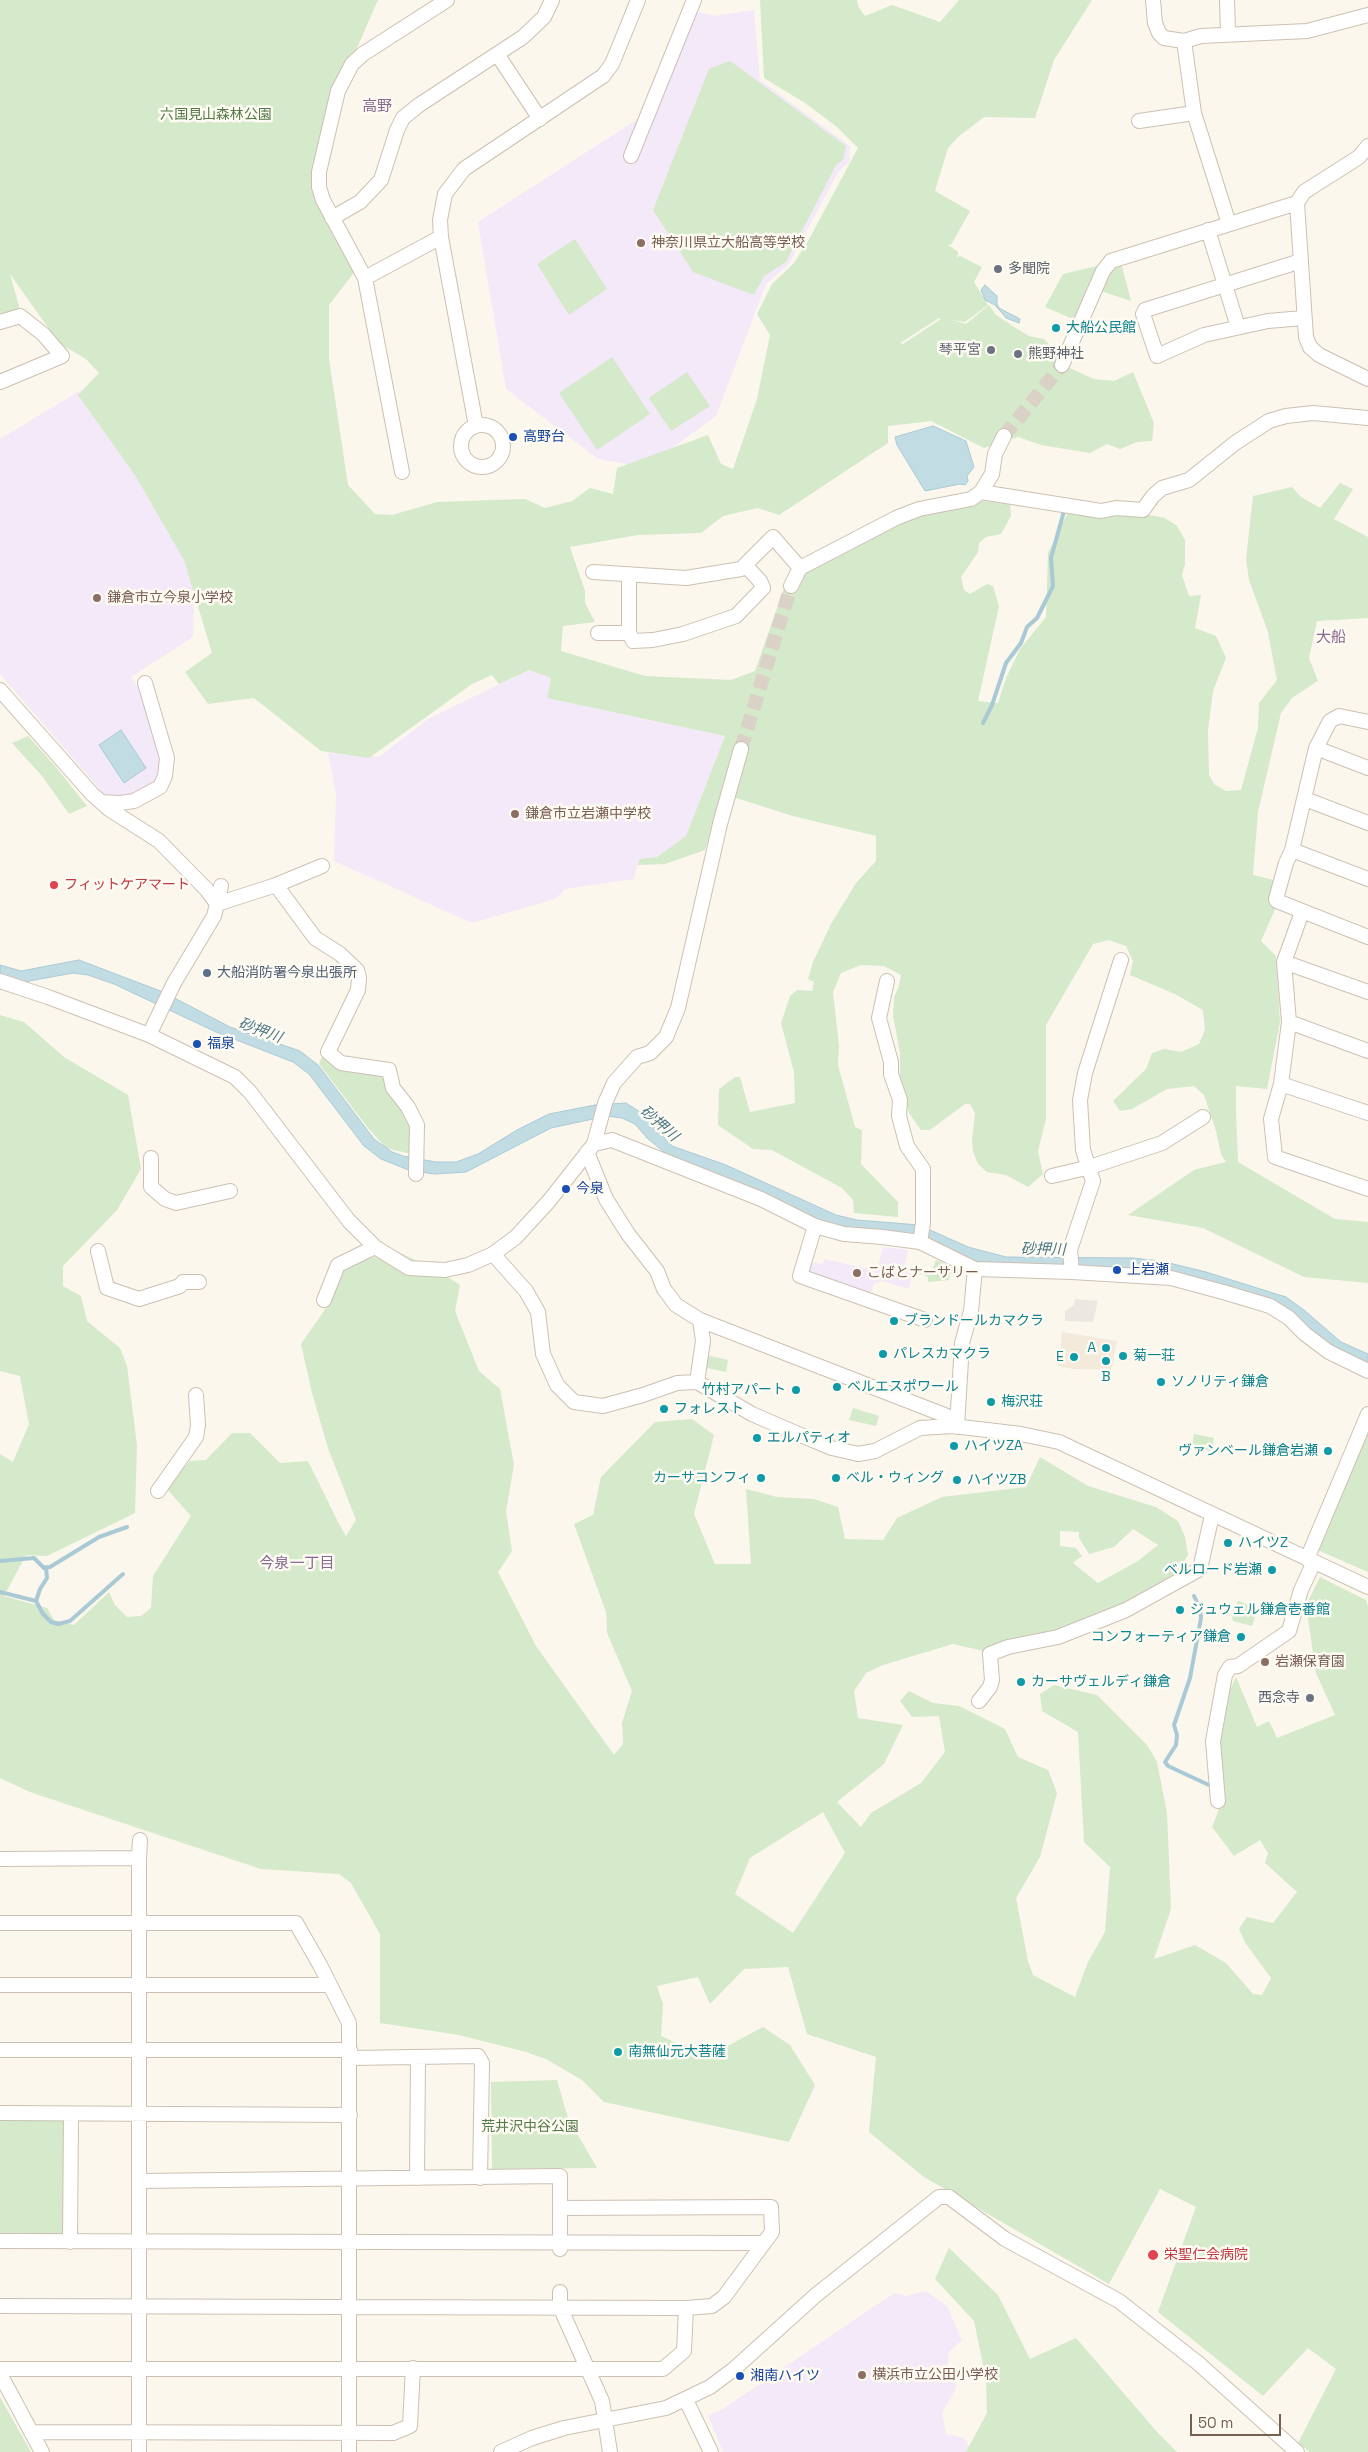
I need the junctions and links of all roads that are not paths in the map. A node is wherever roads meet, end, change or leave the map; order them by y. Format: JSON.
{"nodes":[{"id":1,"x":552,"y":0,"type":"edge"},
{"id":2,"x":638,"y":0,"type":"edge"},
{"id":3,"x":694,"y":0,"type":"edge"},
{"id":4,"x":1153,"y":0,"type":"edge"},
{"id":5,"x":1227,"y":0,"type":"edge"},
{"id":6,"x":438,"y":2,"type":"edge"},
{"id":7,"x":1368,"y":15,"type":"edge"},
{"id":8,"x":1228,"y":34,"type":"junction"},
{"id":9,"x":1184,"y":41,"type":"junction"},
{"id":10,"x":497,"y":54,"type":"junction"},
{"id":11,"x":1194,"y":113,"type":"junction"},
{"id":12,"x":540,"y":119,"type":"junction"},
{"id":13,"x":1139,"y":121,"type":"dead end"},
{"id":14,"x":1368,"y":146,"type":"edge"},
{"id":15,"x":631,"y":156,"type":"dead end"},
{"id":16,"x":1297,"y":203,"type":"junction"},
{"id":17,"x":332,"y":218,"type":"junction"},
{"id":18,"x":1229,"y":224,"type":"junction"},
{"id":19,"x":1208,"y":230,"type":"junction"},
{"id":20,"x":441,"y":237,"type":"junction"},
{"id":21,"x":1300,"y":261,"type":"junction"},
{"id":22,"x":365,"y":278,"type":"junction"},
{"id":23,"x":1225,"y":284,"type":"junction"},
{"id":24,"x":1303,"y":318,"type":"junction"},
{"id":25,"x":0,"y":322,"type":"edge"},
{"id":26,"x":1238,"y":327,"type":"junction"},
{"id":27,"x":1062,"y":366,"type":"tunnel mouth"},
{"id":28,"x":1368,"y":379,"type":"edge"},
{"id":29,"x":0,"y":382,"type":"edge"},
{"id":30,"x":1366,"y":414,"type":"edge"},
{"id":31,"x":476,"y":426,"type":"dead end"},
{"id":32,"x":1004,"y":436,"type":"tunnel mouth"},
{"id":33,"x":402,"y":472,"type":"dead end"},
{"id":34,"x":981,"y":492,"type":"junction"},
{"id":35,"x":745,"y":565,"type":"junction"},
{"id":36,"x":800,"y":568,"type":"junction"},
{"id":37,"x":593,"y":572,"type":"dead end"},
{"id":38,"x":630,"y":574,"type":"junction"},
{"id":39,"x":792,"y":586,"type":"tunnel mouth"},
{"id":40,"x":598,"y":633,"type":"dead end"},
{"id":41,"x":629,"y":633,"type":"junction"},
{"id":42,"x":145,"y":683,"type":"dead end"},
{"id":43,"x":0,"y":690,"type":"edge"},
{"id":44,"x":1368,"y":722,"type":"edge"},
{"id":45,"x":1316,"y":748,"type":"junction"},
{"id":46,"x":741,"y":749,"type":"tunnel mouth"},
{"id":47,"x":1368,"y":768,"type":"edge"},
{"id":48,"x":1305,"y":798,"type":"junction"},
{"id":49,"x":101,"y":802,"type":"junction"},
{"id":50,"x":1368,"y":823,"type":"edge"},
{"id":51,"x":1292,"y":850,"type":"junction"},
{"id":52,"x":322,"y":866,"type":"dead end"},
{"id":53,"x":1368,"y":879,"type":"edge"},
{"id":54,"x":276,"y":885,"type":"junction"},
{"id":55,"x":221,"y":886,"type":"dead end"},
{"id":56,"x":217,"y":904,"type":"junction"},
{"id":57,"x":1302,"y":912,"type":"junction"},
{"id":58,"x":1368,"y":937,"type":"edge"},
{"id":59,"x":1121,"y":960,"type":"dead end"},
{"id":60,"x":1284,"y":962,"type":"junction"},
{"id":61,"x":0,"y":981,"type":"edge"},
{"id":62,"x":887,"y":981,"type":"dead end"},
{"id":63,"x":1368,"y":992,"type":"edge"},
{"id":64,"x":1289,"y":1022,"type":"junction"},
{"id":65,"x":148,"y":1035,"type":"junction"},
{"id":66,"x":1368,"y":1051,"type":"edge"},
{"id":67,"x":1281,"y":1084,"type":"junction"},
{"id":68,"x":1368,"y":1113,"type":"edge"},
{"id":69,"x":1203,"y":1117,"type":"dead end"},
{"id":70,"x":590,"y":1148,"type":"junction"},
{"id":71,"x":151,"y":1158,"type":"dead end"},
{"id":72,"x":1090,"y":1167,"type":"junction"},
{"id":73,"x":416,"y":1174,"type":"dead end"},
{"id":74,"x":1052,"y":1176,"type":"dead end"},
{"id":75,"x":1368,"y":1189,"type":"edge"},
{"id":76,"x":230,"y":1191,"type":"dead end"},
{"id":77,"x":815,"y":1226,"type":"junction"},
{"id":78,"x":920,"y":1241,"type":"junction"},
{"id":79,"x":375,"y":1247,"type":"junction"},
{"id":80,"x":98,"y":1251,"type":"dead end"},
{"id":81,"x":493,"y":1254,"type":"junction"},
{"id":82,"x":975,"y":1270,"type":"junction"},
{"id":83,"x":1072,"y":1270,"type":"junction"},
{"id":84,"x":199,"y":1282,"type":"dead end"},
{"id":85,"x":324,"y":1300,"type":"dead end"},
{"id":86,"x":700,"y":1320,"type":"junction"},
{"id":87,"x":925,"y":1320,"type":"dead end"},
{"id":88,"x":1368,"y":1371,"type":"edge"},
{"id":89,"x":697,"y":1382,"type":"junction"},
{"id":90,"x":196,"y":1395,"type":"dead end"},
{"id":91,"x":1368,"y":1414,"type":"edge"},
{"id":92,"x":955,"y":1427,"type":"junction"},
{"id":93,"x":158,"y":1492,"type":"dead end"},
{"id":94,"x":1212,"y":1515,"type":"junction"},
{"id":95,"x":1311,"y":1561,"type":"junction"},
{"id":96,"x":1368,"y":1588,"type":"edge"},
{"id":97,"x":978,"y":1701,"type":"dead end"},
{"id":98,"x":1218,"y":1801,"type":"dead end"},
{"id":99,"x":140,"y":1840,"type":"dead end"},
{"id":100,"x":139,"y":1858,"type":"junction"},
{"id":101,"x":0,"y":1859,"type":"edge"},
{"id":102,"x":0,"y":1923,"type":"edge"},
{"id":103,"x":140,"y":1923,"type":"junction"},
{"id":104,"x":0,"y":1985,"type":"edge"},
{"id":105,"x":140,"y":1985,"type":"junction"},
{"id":106,"x":330,"y":1985,"type":"junction"},
{"id":107,"x":0,"y":2050,"type":"edge"},
{"id":108,"x":140,"y":2050,"type":"junction"},
{"id":109,"x":350,"y":2054,"type":"junction"},
{"id":110,"x":418,"y":2058,"type":"junction"},
{"id":111,"x":0,"y":2113,"type":"edge"},
{"id":112,"x":71,"y":2114,"type":"junction"},
{"id":113,"x":140,"y":2114,"type":"junction"},
{"id":114,"x":350,"y":2115,"type":"junction"},
{"id":115,"x":350,"y":2178,"type":"junction"},
{"id":116,"x":417,"y":2178,"type":"junction"},
{"id":117,"x":480,"y":2178,"type":"junction"},
{"id":118,"x":139,"y":2181,"type":"junction"},
{"id":119,"x":560,"y":2208,"type":"junction"},
{"id":120,"x":0,"y":2241,"type":"edge"},
{"id":121,"x":70,"y":2242,"type":"junction"},
{"id":122,"x":349,"y":2242,"type":"junction"},
{"id":123,"x":764,"y":2242,"type":"junction"},
{"id":124,"x":139,"y":2243,"type":"junction"},
{"id":125,"x":560,"y":2247,"type":"junction"},
{"id":126,"x":560,"y":2292,"type":"dead end"},
{"id":127,"x":0,"y":2306,"type":"edge"},
{"id":128,"x":139,"y":2306,"type":"junction"},
{"id":129,"x":349,"y":2306,"type":"junction"},
{"id":130,"x":560,"y":2307,"type":"junction"},
{"id":131,"x":686,"y":2308,"type":"junction"},
{"id":132,"x":413,"y":2368,"type":"junction"},
{"id":133,"x":0,"y":2369,"type":"edge"},
{"id":134,"x":139,"y":2369,"type":"junction"},
{"id":135,"x":350,"y":2370,"type":"junction"},
{"id":136,"x":588,"y":2371,"type":"junction"},
{"id":137,"x":0,"y":2374,"type":"edge"},
{"id":138,"x":686,"y":2400,"type":"junction"},
{"id":139,"x":605,"y":2420,"type":"junction"},
{"id":140,"x":139,"y":2431,"type":"junction"},
{"id":141,"x":31,"y":2432,"type":"junction"},
{"id":142,"x":349,"y":2433,"type":"junction"},
{"id":143,"x":42,"y":2452,"type":"edge"},
{"id":144,"x":138,"y":2452,"type":"edge"},
{"id":145,"x":349,"y":2452,"type":"edge"},
{"id":146,"x":501,"y":2452,"type":"edge"},
{"id":147,"x":610,"y":2452,"type":"edge"},
{"id":148,"x":711,"y":2452,"type":"edge"},
{"id":149,"x":1297,"y":2452,"type":"edge"}],
"edges":[{"from":1,"to":10,"type":"street"},
{"from":2,"to":12,"type":"street"},
{"from":3,"to":15,"type":"street"},
{"from":4,"to":9,"type":"street"},
{"from":5,"to":8,"type":"street"},
{"from":6,"to":17,"type":"street"},
{"from":7,"to":8,"type":"street"},
{"from":8,"to":9,"type":"street"},
{"from":9,"to":11,"type":"street"},
{"from":10,"to":12,"type":"street"},
{"from":10,"to":17,"type":"street"},
{"from":11,"to":13,"type":"street"},
{"from":11,"to":18,"type":"street"},
{"from":12,"to":20,"type":"street"},
{"from":14,"to":16,"type":"street"},
{"from":16,"to":18,"type":"street"},
{"from":16,"to":21,"type":"street"},
{"from":17,"to":22,"type":"street"},
{"from":18,"to":19,"type":"street"},
{"from":19,"to":23,"type":"street"},
{"from":19,"to":27,"type":"street"},
{"from":20,"to":22,"type":"street"},
{"from":20,"to":31,"type":"street"},
{"from":21,"to":23,"type":"street"},
{"from":21,"to":24,"type":"street"},
{"from":22,"to":33,"type":"street"},
{"from":23,"to":26,"type":"street"},
{"from":23,"to":26,"type":"street"},
{"from":24,"to":26,"type":"street"},
{"from":24,"to":28,"type":"street"},
{"from":25,"to":29,"type":"street"},
{"from":30,"to":34,"type":"street"},
{"from":32,"to":34,"type":"street"},
{"from":34,"to":36,"type":"street"},
{"from":35,"to":36,"type":"street"},
{"from":35,"to":38,"type":"street"},
{"from":35,"to":41,"type":"street"},
{"from":36,"to":39,"type":"street"},
{"from":37,"to":38,"type":"street"},
{"from":38,"to":41,"type":"street"},
{"from":40,"to":41,"type":"street"},
{"from":42,"to":49,"type":"street"},
{"from":43,"to":49,"type":"street"},
{"from":44,"to":45,"type":"street"},
{"from":45,"to":47,"type":"street"},
{"from":45,"to":48,"type":"street"},
{"from":46,"to":70,"type":"street"},
{"from":48,"to":50,"type":"street"},
{"from":48,"to":51,"type":"street"},
{"from":49,"to":56,"type":"street"},
{"from":51,"to":53,"type":"street"},
{"from":51,"to":57,"type":"street"},
{"from":52,"to":54,"type":"street"},
{"from":54,"to":56,"type":"street"},
{"from":54,"to":73,"type":"street"},
{"from":55,"to":56,"type":"street"},
{"from":56,"to":65,"type":"street"},
{"from":57,"to":58,"type":"street"},
{"from":57,"to":60,"type":"street"},
{"from":59,"to":72,"type":"street"},
{"from":60,"to":63,"type":"street"},
{"from":60,"to":64,"type":"street"},
{"from":61,"to":65,"type":"street"},
{"from":62,"to":78,"type":"street"},
{"from":64,"to":66,"type":"street"},
{"from":64,"to":67,"type":"street"},
{"from":65,"to":79,"type":"street"},
{"from":67,"to":68,"type":"street"},
{"from":67,"to":75,"type":"street"},
{"from":69,"to":72,"type":"street"},
{"from":70,"to":77,"type":"street"},
{"from":70,"to":81,"type":"street"},
{"from":70,"to":86,"type":"street"},
{"from":71,"to":76,"type":"street"},
{"from":72,"to":74,"type":"street"},
{"from":72,"to":83,"type":"street"},
{"from":77,"to":78,"type":"street"},
{"from":77,"to":87,"type":"street"},
{"from":78,"to":82,"type":"street"},
{"from":79,"to":81,"type":"street"},
{"from":79,"to":85,"type":"street"},
{"from":80,"to":84,"type":"street"},
{"from":81,"to":89,"type":"street"},
{"from":82,"to":83,"type":"street"},
{"from":82,"to":92,"type":"street"},
{"from":83,"to":88,"type":"street"},
{"from":86,"to":89,"type":"street"},
{"from":86,"to":92,"type":"street"},
{"from":89,"to":92,"type":"street"},
{"from":90,"to":93,"type":"street"},
{"from":91,"to":95,"type":"street"},
{"from":92,"to":94,"type":"street"},
{"from":94,"to":95,"type":"street"},
{"from":94,"to":97,"type":"street"},
{"from":95,"to":96,"type":"street"},
{"from":95,"to":98,"type":"street"},
{"from":99,"to":100,"type":"street"},
{"from":100,"to":101,"type":"street"},
{"from":100,"to":103,"type":"street"},
{"from":102,"to":103,"type":"street"},
{"from":103,"to":105,"type":"street"},
{"from":103,"to":106,"type":"street"},
{"from":104,"to":105,"type":"street"},
{"from":105,"to":106,"type":"street"},
{"from":105,"to":108,"type":"street"},
{"from":106,"to":109,"type":"street"},
{"from":107,"to":108,"type":"street"},
{"from":108,"to":109,"type":"street"},
{"from":108,"to":113,"type":"street"},
{"from":109,"to":110,"type":"street"},
{"from":109,"to":114,"type":"street"},
{"from":110,"to":116,"type":"street"},
{"from":110,"to":117,"type":"street"},
{"from":111,"to":112,"type":"street"},
{"from":112,"to":113,"type":"street"},
{"from":112,"to":121,"type":"street"},
{"from":113,"to":114,"type":"street"},
{"from":113,"to":118,"type":"street"},
{"from":114,"to":115,"type":"street"},
{"from":115,"to":116,"type":"street"},
{"from":115,"to":118,"type":"street"},
{"from":115,"to":122,"type":"street"},
{"from":116,"to":117,"type":"street"},
{"from":117,"to":119,"type":"street"},
{"from":118,"to":124,"type":"street"},
{"from":119,"to":123,"type":"street"},
{"from":119,"to":125,"type":"street"},
{"from":120,"to":121,"type":"street"},
{"from":121,"to":124,"type":"street"},
{"from":122,"to":124,"type":"street"},
{"from":122,"to":125,"type":"street"},
{"from":122,"to":129,"type":"street"},
{"from":123,"to":125,"type":"street"},
{"from":123,"to":131,"type":"street"},
{"from":124,"to":128,"type":"street"},
{"from":126,"to":130,"type":"street"},
{"from":127,"to":128,"type":"street"},
{"from":128,"to":129,"type":"street"},
{"from":128,"to":134,"type":"street"},
{"from":129,"to":130,"type":"street"},
{"from":129,"to":135,"type":"street"},
{"from":130,"to":131,"type":"street"},
{"from":130,"to":136,"type":"street"},
{"from":131,"to":136,"type":"street"},
{"from":132,"to":135,"type":"street"},
{"from":132,"to":136,"type":"street"},
{"from":132,"to":142,"type":"street"},
{"from":133,"to":134,"type":"street"},
{"from":134,"to":135,"type":"street"},
{"from":134,"to":140,"type":"street"},
{"from":135,"to":142,"type":"street"},
{"from":136,"to":139,"type":"street"},
{"from":137,"to":141,"type":"street"},
{"from":138,"to":139,"type":"street"},
{"from":138,"to":148,"type":"street"},
{"from":138,"to":149,"type":"street"},
{"from":139,"to":146,"type":"street"},
{"from":139,"to":147,"type":"street"},
{"from":140,"to":141,"type":"street"},
{"from":140,"to":142,"type":"street"},
{"from":140,"to":144,"type":"street"},
{"from":141,"to":143,"type":"street"},
{"from":142,"to":145,"type":"street"}]}
